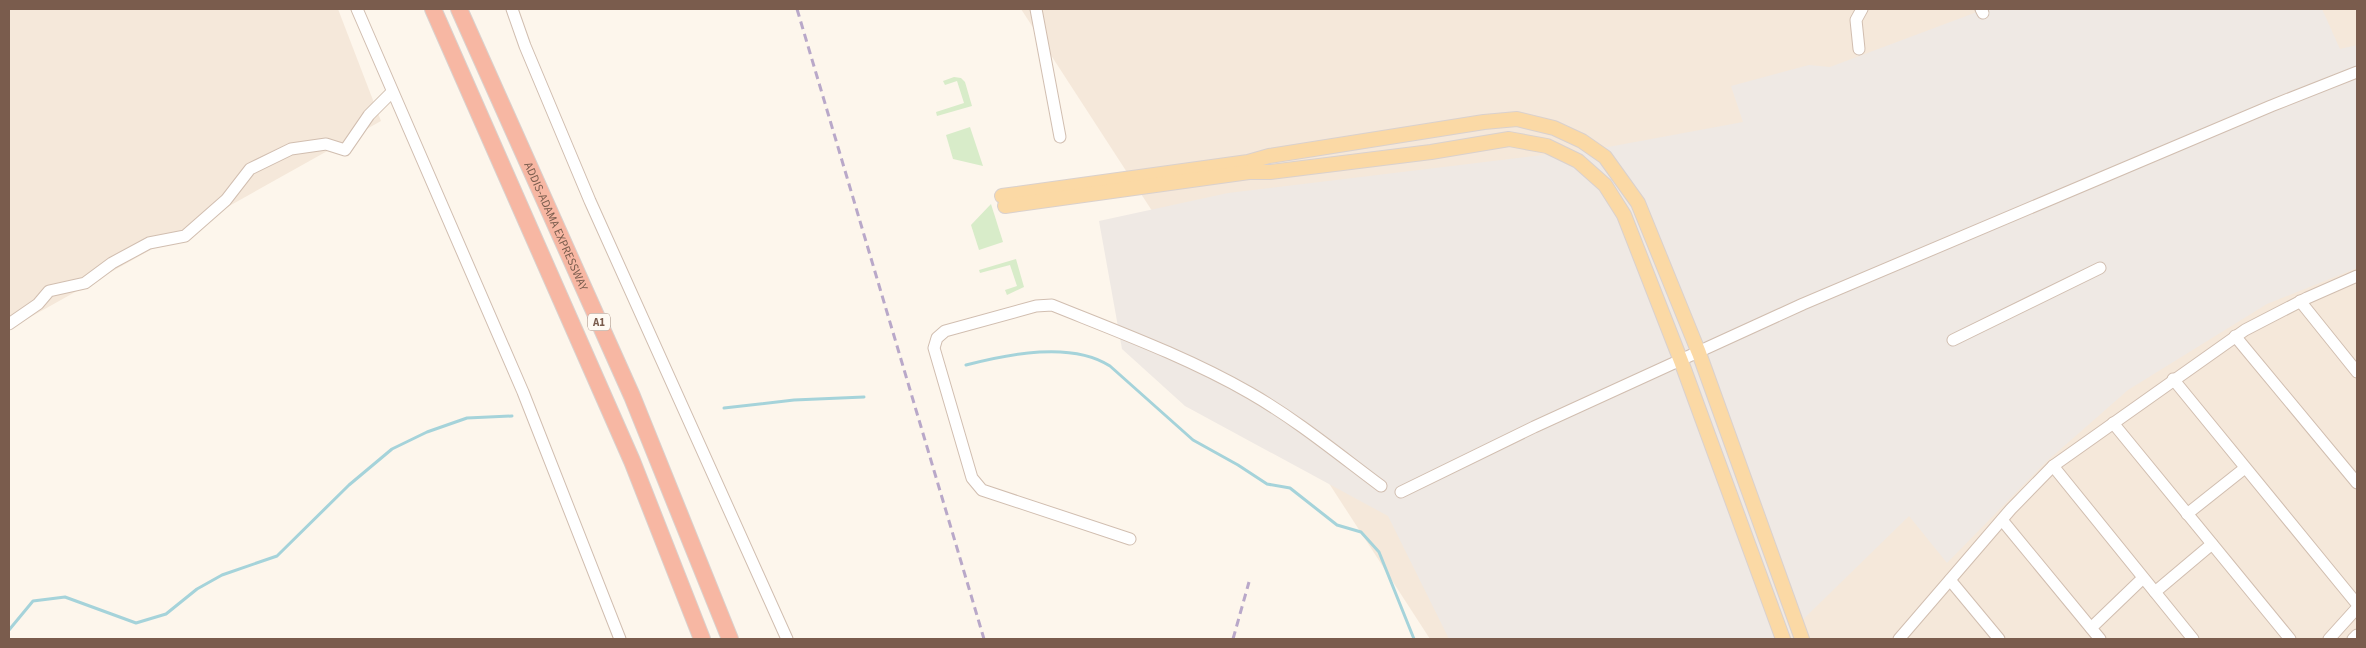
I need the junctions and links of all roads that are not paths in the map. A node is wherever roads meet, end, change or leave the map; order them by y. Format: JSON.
{"nodes":[{"id":1,"x":357,"y":9,"type":"edge"},
{"id":2,"x":433,"y":9,"type":"edge"},
{"id":3,"x":459,"y":9,"type":"edge"},
{"id":4,"x":512,"y":9,"type":"edge"},
{"id":5,"x":1036,"y":9,"type":"edge"},
{"id":6,"x":1862,"y":9,"type":"edge"},
{"id":7,"x":1859,"y":49,"type":"dead end"},
{"id":8,"x":2357,"y":72,"type":"edge"},
{"id":9,"x":392,"y":92,"type":"junction"},
{"id":10,"x":1060,"y":137,"type":"dead end"},
{"id":11,"x":2100,"y":268,"type":"dead end"},
{"id":12,"x":2357,"y":276,"type":"edge"},
{"id":13,"x":2300,"y":301,"type":"junction"},
{"id":14,"x":9,"y":324,"type":"edge"},
{"id":15,"x":2235,"y":336,"type":"junction"},
{"id":16,"x":1953,"y":340,"type":"dead end"},
{"id":17,"x":1699,"y":353,"type":"junction"},
{"id":18,"x":1681,"y":361,"type":"junction"},
{"id":19,"x":2357,"y":372,"type":"edge"},
{"id":20,"x":2173,"y":380,"type":"junction"},
{"id":21,"x":2113,"y":423,"type":"junction"},
{"id":22,"x":2052,"y":466,"type":"junction"},
{"id":23,"x":2245,"y":468,"type":"junction"},
{"id":24,"x":2357,"y":483,"type":"edge"},
{"id":25,"x":1381,"y":486,"type":"dead end"},
{"id":26,"x":1401,"y":492,"type":"dead end"},
{"id":27,"x":2188,"y":514,"type":"junction"},
{"id":28,"x":2002,"y":520,"type":"junction"},
{"id":29,"x":1130,"y":539,"type":"dead end"},
{"id":30,"x":2212,"y":544,"type":"junction"},
{"id":31,"x":2143,"y":578,"type":"junction"},
{"id":32,"x":1950,"y":580,"type":"junction"},
{"id":33,"x":2155,"y":592,"type":"junction"},
{"id":34,"x":2357,"y":604,"type":"edge"},
{"id":35,"x":2357,"y":608,"type":"edge"},
{"id":36,"x":2091,"y":628,"type":"junction"},
{"id":37,"x":2357,"y":635,"type":"edge"},
{"id":38,"x":1902,"y":638,"type":"edge"},
{"id":39,"x":620,"y":639,"type":"edge"},
{"id":40,"x":702,"y":639,"type":"edge"},
{"id":41,"x":730,"y":639,"type":"edge"},
{"id":42,"x":787,"y":639,"type":"edge"},
{"id":43,"x":1783,"y":639,"type":"edge"},
{"id":44,"x":1802,"y":639,"type":"edge"},
{"id":45,"x":1999,"y":639,"type":"edge"},
{"id":46,"x":2100,"y":639,"type":"edge"},
{"id":47,"x":2193,"y":639,"type":"edge"},
{"id":48,"x":2290,"y":639,"type":"edge"},
{"id":49,"x":2329,"y":639,"type":"edge"},
{"id":50,"x":2353,"y":639,"type":"edge"}],
"edges":[{"from":1,"to":9,"type":"street"},
{"from":2,"to":40,"type":"highway","name":"ADDIS-ADAMA EXPRESSWAY","number":"A1"},
{"from":3,"to":41,"type":"highway","name":"ADDIS-ADAMA EXPRESSWAY","number":"A1"},
{"from":4,"to":42,"type":"street"},
{"from":5,"to":10,"type":"street"},
{"from":6,"to":7,"type":"street"},
{"from":8,"to":17,"type":"street"},
{"from":9,"to":14,"type":"street"},
{"from":9,"to":39,"type":"street"},
{"from":11,"to":16,"type":"street"},
{"from":12,"to":13,"type":"street"},
{"from":13,"to":15,"type":"street"},
{"from":13,"to":19,"type":"street"},
{"from":15,"to":20,"type":"street"},
{"from":15,"to":24,"type":"street"},
{"from":17,"to":18,"type":"street"},
{"from":17,"to":18,"type":"main road"},
{"from":17,"to":44,"type":"main road"},
{"from":18,"to":26,"type":"street"},
{"from":18,"to":43,"type":"main road"},
{"from":20,"to":21,"type":"street"},
{"from":20,"to":23,"type":"street"},
{"from":21,"to":22,"type":"street"},
{"from":21,"to":27,"type":"street"},
{"from":22,"to":28,"type":"street"},
{"from":22,"to":31,"type":"street"},
{"from":23,"to":27,"type":"street"},
{"from":23,"to":34,"type":"street"},
{"from":25,"to":29,"type":"street"},
{"from":27,"to":30,"type":"street"},
{"from":28,"to":32,"type":"street"},
{"from":28,"to":36,"type":"street"},
{"from":30,"to":33,"type":"street"},
{"from":30,"to":48,"type":"street"},
{"from":31,"to":33,"type":"street"},
{"from":31,"to":36,"type":"street"},
{"from":32,"to":38,"type":"street"},
{"from":32,"to":45,"type":"street"},
{"from":33,"to":47,"type":"street"},
{"from":35,"to":49,"type":"street"},
{"from":36,"to":46,"type":"street"},
{"from":37,"to":50,"type":"street"}]}
